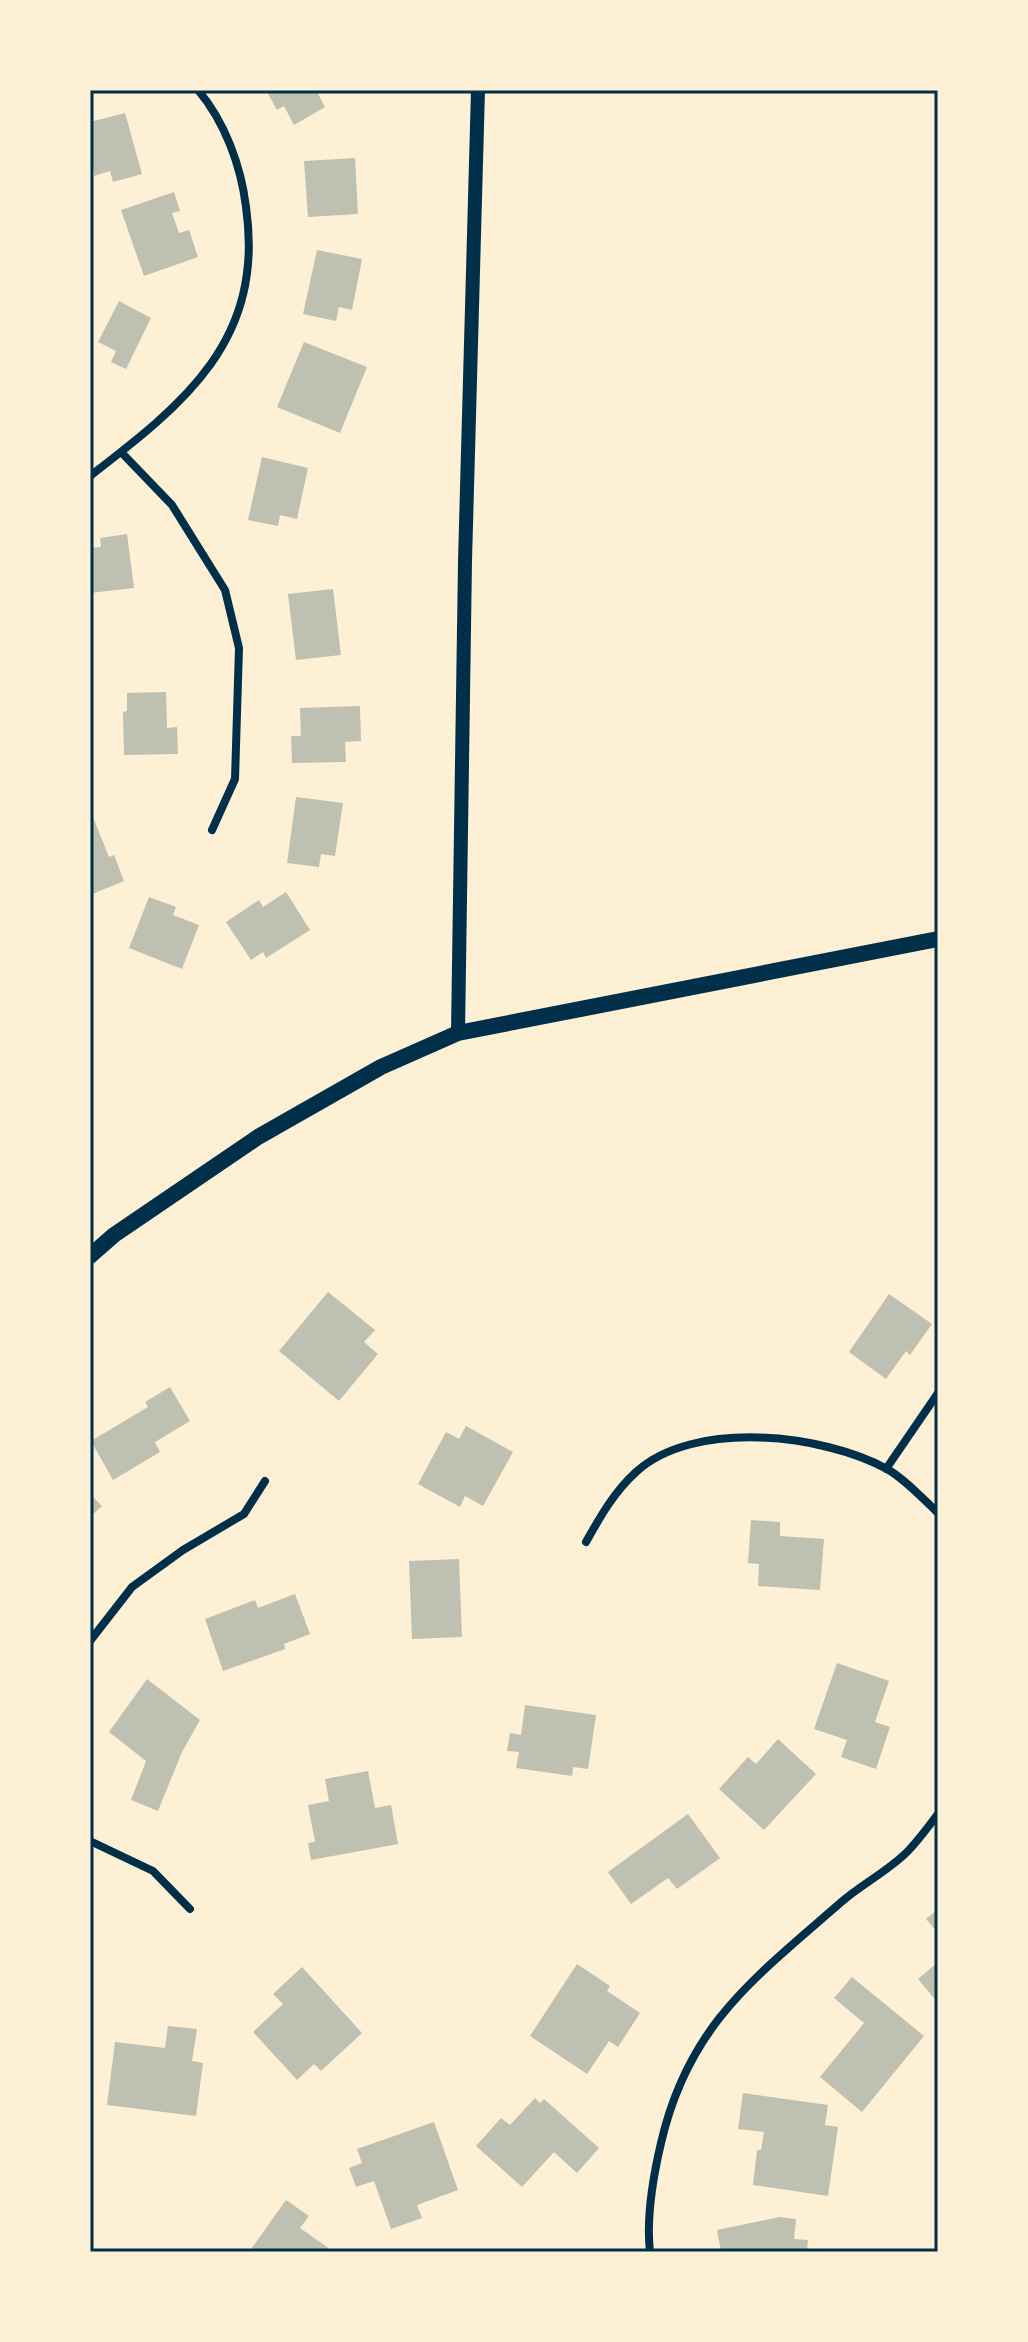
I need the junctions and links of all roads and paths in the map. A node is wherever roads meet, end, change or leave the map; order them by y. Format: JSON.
{"nodes":[{"id":1,"x":198,"y":90,"type":"edge"},
{"id":2,"x":478,"y":90,"type":"edge"},
{"id":3,"x":121,"y":452,"type":"junction"},
{"id":4,"x":90,"y":476,"type":"edge"},
{"id":5,"x":212,"y":830,"type":"dead end"},
{"id":6,"x":938,"y":939,"type":"edge"},
{"id":7,"x":458,"y":1033,"type":"junction"},
{"id":8,"x":90,"y":1256,"type":"edge"},
{"id":9,"x":938,"y":1393,"type":"edge"},
{"id":10,"x":886,"y":1469,"type":"junction"},
{"id":11,"x":265,"y":1481,"type":"dead end"},
{"id":12,"x":938,"y":1513,"type":"edge"},
{"id":13,"x":586,"y":1542,"type":"dead end"},
{"id":14,"x":90,"y":1641,"type":"edge"},
{"id":15,"x":938,"y":1814,"type":"edge"},
{"id":16,"x":90,"y":1841,"type":"edge"},
{"id":17,"x":190,"y":1909,"type":"dead end"},
{"id":18,"x":650,"y":2252,"type":"edge"}],
"edges":[{"from":1,"to":3,"type":"street"},
{"from":2,"to":7,"type":"street"},
{"from":3,"to":4,"type":"street"},
{"from":3,"to":5,"type":"street"},
{"from":6,"to":7,"type":"main road"},
{"from":7,"to":8,"type":"main road"},
{"from":9,"to":10,"type":"street"},
{"from":10,"to":12,"type":"street"},
{"from":10,"to":13,"type":"street"},
{"from":11,"to":14,"type":"street"},
{"from":15,"to":18,"type":"street"},
{"from":16,"to":17,"type":"street"}]}
